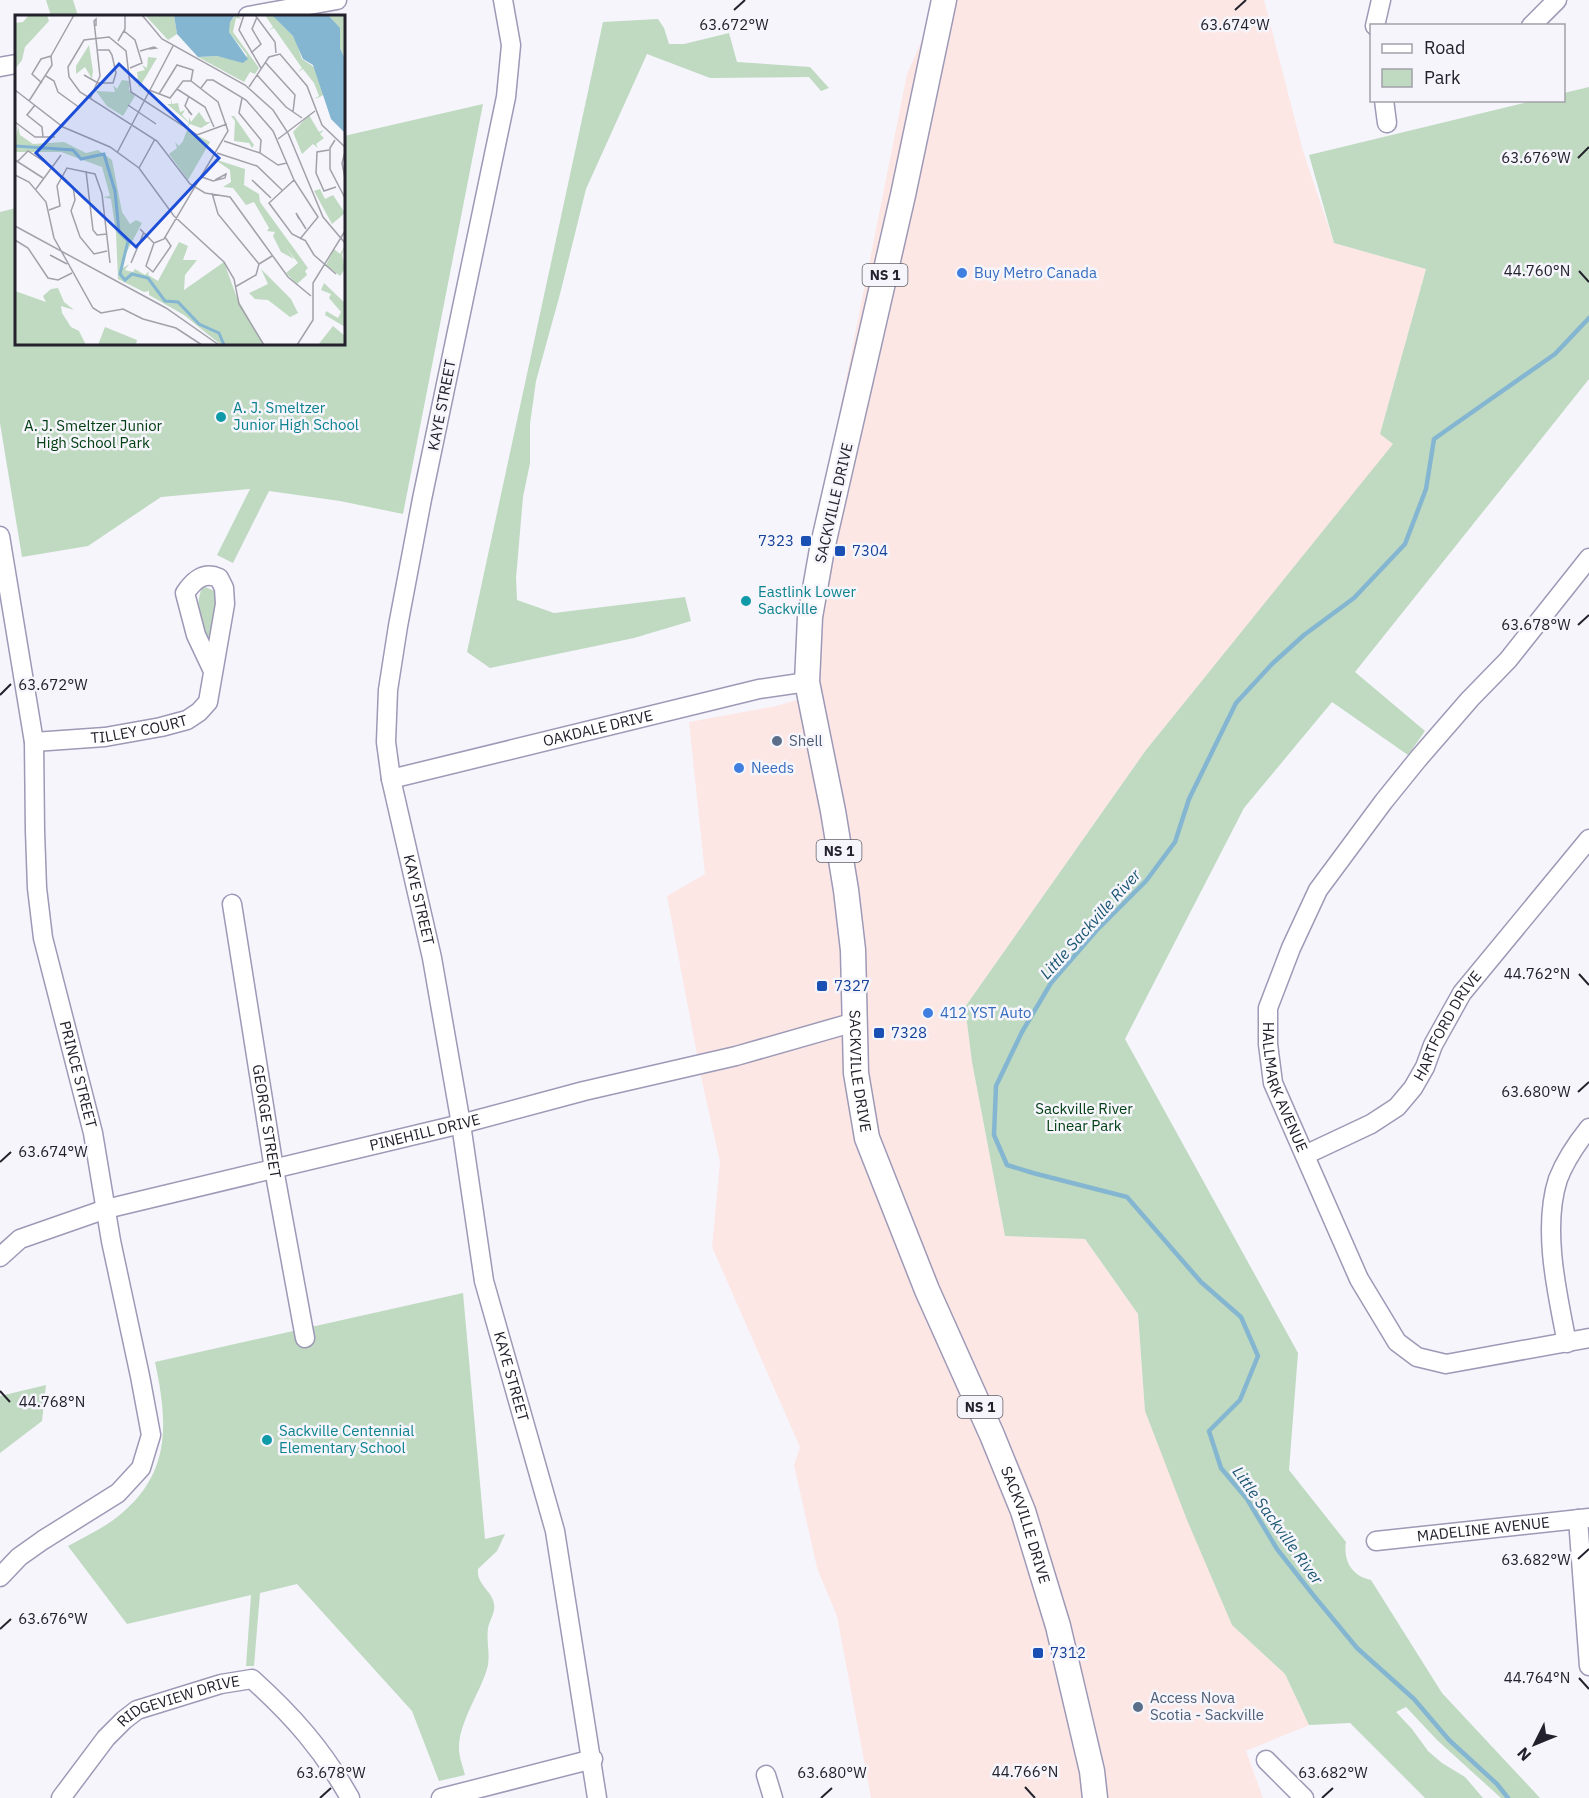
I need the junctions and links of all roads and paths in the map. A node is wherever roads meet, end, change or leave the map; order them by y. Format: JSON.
{"nodes":[{"id":1,"x":335,"y":0,"type":"edge"},
{"id":2,"x":503,"y":0,"type":"edge"},
{"id":3,"x":944,"y":0,"type":"edge"},
{"id":4,"x":1381,"y":0,"type":"edge"},
{"id":5,"x":1557,"y":0,"type":"edge"},
{"id":6,"x":253,"y":15,"type":"edge"},
{"id":7,"x":1375,"y":24,"type":"edge"},
{"id":8,"x":1533,"y":24,"type":"edge"},
{"id":9,"x":15,"y":64,"type":"edge"},
{"id":10,"x":0,"y":67,"type":"edge"},
{"id":11,"x":1384,"y":102,"type":"edge"},
{"id":12,"x":1387,"y":123,"type":"dead end"},
{"id":13,"x":0,"y":536,"type":"edge"},
{"id":14,"x":1589,"y":558,"type":"edge"},
{"id":15,"x":213,"y":671,"type":"dead end"},
{"id":16,"x":807,"y":682,"type":"junction"},
{"id":17,"x":34,"y":742,"type":"junction"},
{"id":18,"x":391,"y":779,"type":"junction"},
{"id":19,"x":1589,"y":839,"type":"edge"},
{"id":20,"x":232,"y":904,"type":"dead end"},
{"id":21,"x":855,"y":1022,"type":"junction"},
{"id":22,"x":461,"y":1124,"type":"junction"},
{"id":23,"x":1589,"y":1128,"type":"edge"},
{"id":24,"x":1305,"y":1155,"type":"junction"},
{"id":25,"x":274,"y":1169,"type":"junction"},
{"id":26,"x":106,"y":1209,"type":"junction"},
{"id":27,"x":0,"y":1257,"type":"edge"},
{"id":28,"x":305,"y":1338,"type":"dead end"},
{"id":29,"x":1589,"y":1338,"type":"edge"},
{"id":30,"x":1567,"y":1343,"type":"junction"},
{"id":31,"x":1583,"y":1519,"type":"edge"},
{"id":32,"x":1376,"y":1541,"type":"dead end"},
{"id":33,"x":0,"y":1578,"type":"edge"},
{"id":34,"x":1589,"y":1666,"type":"edge"},
{"id":35,"x":592,"y":1759,"type":"junction"},
{"id":36,"x":1266,"y":1760,"type":"dead end"},
{"id":37,"x":766,"y":1775,"type":"dead end"},
{"id":38,"x":61,"y":1798,"type":"edge"},
{"id":39,"x":350,"y":1798,"type":"edge"},
{"id":40,"x":441,"y":1798,"type":"edge"},
{"id":41,"x":597,"y":1798,"type":"edge"},
{"id":42,"x":772,"y":1798,"type":"edge"},
{"id":43,"x":1095,"y":1798,"type":"edge"},
{"id":44,"x":1304,"y":1798,"type":"edge"}],
"edges":[{"from":1,"to":6,"type":"street"},
{"from":2,"to":18,"type":"street","name":"KAYE STREET"},
{"from":3,"to":16,"type":"main road","name":"SACKVILLE DRIVE","number":"NS 1"},
{"from":4,"to":7,"type":"street"},
{"from":5,"to":8,"type":"street"},
{"from":9,"to":10,"type":"street"},
{"from":11,"to":12,"type":"street"},
{"from":13,"to":17,"type":"street","name":"PRINCE STREET"},
{"from":14,"to":24,"type":"street","name":"HALLMARK AVENUE"},
{"from":15,"to":17,"type":"street","name":"TILLEY COURT"},
{"from":16,"to":18,"type":"street","name":"OAKDALE DRIVE"},
{"from":16,"to":21,"type":"main road","name":"SACKVILLE DRIVE","number":"NS 1"},
{"from":17,"to":26,"type":"street","name":"PRINCE STREET"},
{"from":18,"to":22,"type":"street","name":"KAYE STREET"},
{"from":19,"to":24,"type":"street","name":"HARTFORD DRIVE"},
{"from":20,"to":25,"type":"street","name":"GEORGE STREET"},
{"from":21,"to":22,"type":"street","name":"PINEHILL DRIVE"},
{"from":21,"to":43,"type":"main road","name":"SACKVILLE DRIVE","number":"NS 1"},
{"from":22,"to":25,"type":"street","name":"PINEHILL DRIVE"},
{"from":22,"to":35,"type":"street","name":"KAYE STREET"},
{"from":23,"to":30,"type":"street"},
{"from":24,"to":30,"type":"street","name":"HALLMARK AVENUE"},
{"from":25,"to":26,"type":"street","name":"PINEHILL DRIVE"},
{"from":25,"to":28,"type":"street","name":"GEORGE STREET"},
{"from":26,"to":27,"type":"street","name":"PINEHILL DRIVE"},
{"from":26,"to":33,"type":"street","name":"PRINCE STREET"},
{"from":29,"to":30,"type":"street","name":"HALLMARK AVENUE"},
{"from":31,"to":32,"type":"street","name":"MADELINE AVENUE"},
{"from":31,"to":34,"type":"street"},
{"from":35,"to":40,"type":"street"},
{"from":35,"to":41,"type":"street","name":"KAYE STREET"},
{"from":36,"to":44,"type":"street"},
{"from":37,"to":42,"type":"street"},
{"from":38,"to":39,"type":"street","name":"RIDGEVIEW DRIVE"}]}
